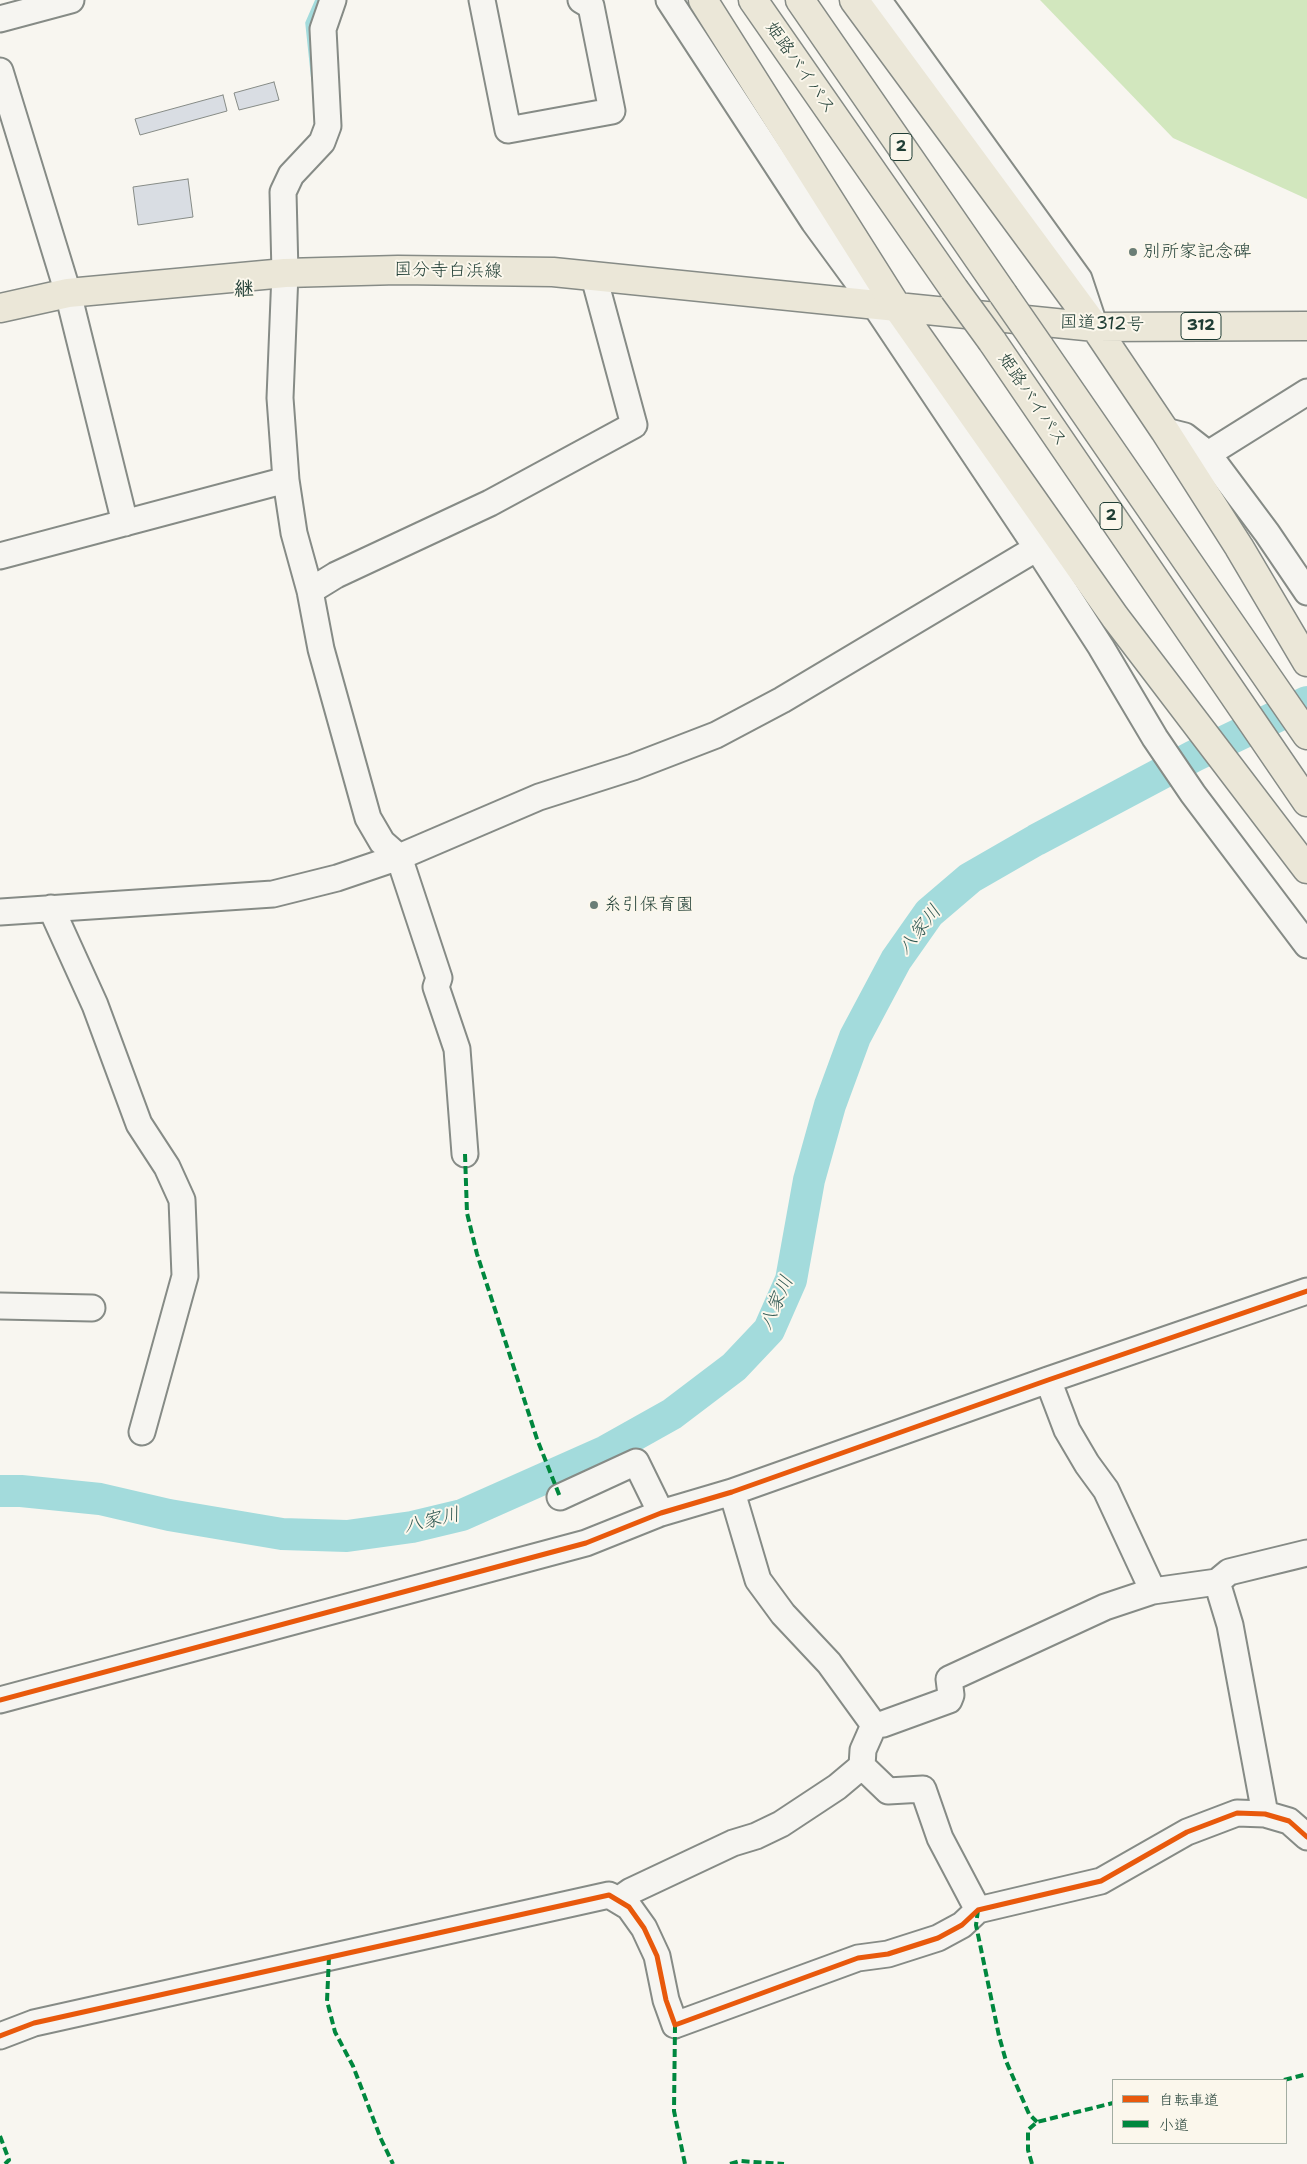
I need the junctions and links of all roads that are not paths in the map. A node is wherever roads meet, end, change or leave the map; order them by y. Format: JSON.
{"nodes":[{"id":1,"x":71,"y":0,"type":"edge"},
{"id":2,"x":333,"y":0,"type":"edge"},
{"id":3,"x":482,"y":0,"type":"edge"},
{"id":4,"x":581,"y":0,"type":"edge"},
{"id":5,"x":669,"y":0,"type":"edge"},
{"id":6,"x":703,"y":0,"type":"edge"},
{"id":7,"x":754,"y":0,"type":"edge"},
{"id":8,"x":800,"y":0,"type":"edge"},
{"id":9,"x":854,"y":0,"type":"edge"},
{"id":10,"x":878,"y":0,"type":"edge"},
{"id":11,"x":0,"y":19,"type":"edge"},
{"id":12,"x":0,"y":71,"type":"edge"},
{"id":13,"x":285,"y":273,"type":"junction"},
{"id":14,"x":594,"y":277,"type":"junction"},
{"id":15,"x":68,"y":293,"type":"junction"},
{"id":16,"x":886,"y":306,"type":"junction"},
{"id":17,"x":0,"y":308,"type":"edge"},
{"id":18,"x":1307,"y":326,"type":"edge"},
{"id":19,"x":1096,"y":327,"type":"junction"},
{"id":20,"x":1307,"y":392,"type":"edge"},
{"id":21,"x":1165,"y":431,"type":"junction"},
{"id":22,"x":1208,"y":454,"type":"junction"},
{"id":23,"x":286,"y":480,"type":"junction"},
{"id":24,"x":125,"y":523,"type":"junction"},
{"id":25,"x":1037,"y":548,"type":"junction"},
{"id":26,"x":0,"y":556,"type":"edge"},
{"id":27,"x":310,"y":591,"type":"junction"},
{"id":28,"x":1307,"y":592,"type":"edge"},
{"id":29,"x":1307,"y":662,"type":"edge"},
{"id":30,"x":1307,"y":734,"type":"edge"},
{"id":31,"x":1307,"y":802,"type":"edge"},
{"id":32,"x":400,"y":857,"type":"junction"},
{"id":33,"x":1307,"y":869,"type":"edge"},
{"id":34,"x":51,"y":908,"type":"junction"},
{"id":35,"x":0,"y":912,"type":"edge"},
{"id":36,"x":1307,"y":945,"type":"edge"},
{"id":37,"x":465,"y":1154,"type":"dead end"},
{"id":38,"x":1307,"y":1291,"type":"edge"},
{"id":39,"x":0,"y":1306,"type":"edge"},
{"id":40,"x":92,"y":1308,"type":"dead end"},
{"id":41,"x":1048,"y":1380,"type":"junction"},
{"id":42,"x":142,"y":1432,"type":"dead end"},
{"id":43,"x":732,"y":1492,"type":"junction"},
{"id":44,"x":560,"y":1497,"type":"dead end"},
{"id":45,"x":661,"y":1512,"type":"junction"},
{"id":46,"x":1307,"y":1553,"type":"edge"},
{"id":47,"x":1217,"y":1582,"type":"junction"},
{"id":48,"x":1152,"y":1591,"type":"junction"},
{"id":49,"x":0,"y":1700,"type":"edge"},
{"id":50,"x":874,"y":1725,"type":"junction"},
{"id":51,"x":862,"y":1766,"type":"junction"},
{"id":52,"x":1265,"y":1814,"type":"junction"},
{"id":53,"x":1307,"y":1838,"type":"edge"},
{"id":54,"x":618,"y":1900,"type":"junction"},
{"id":55,"x":978,"y":1910,"type":"junction"},
{"id":56,"x":0,"y":2036,"type":"edge"}],
"edges":[{"from":1,"to":11,"type":"street"},
{"from":2,"to":13,"type":"street"},
{"from":3,"to":4,"type":"street"},
{"from":5,"to":16,"type":"street"},
{"from":6,"to":16,"type":"main road"},
{"from":7,"to":31,"type":"main road","name":"姫路バイパス","number":"2","bridge":true},
{"from":8,"to":30,"type":"main road","name":"姫路バイパス","number":"2","bridge":true},
{"from":9,"to":19,"type":"main road"},
{"from":10,"to":19,"type":"street"},
{"from":12,"to":15,"type":"street"},
{"from":13,"to":14,"type":"main road","name":"国分寺白浜線"},
{"from":13,"to":15,"type":"main road","name":"国分寺白浜線"},
{"from":13,"to":23,"type":"street"},
{"from":14,"to":16,"type":"main road","name":"国分寺白浜線"},
{"from":14,"to":27,"type":"street"},
{"from":15,"to":17,"type":"main road","name":"国分寺白浜線"},
{"from":15,"to":24,"type":"street"},
{"from":16,"to":19,"type":"main road","name":"国道312号","number":"312"},
{"from":16,"to":25,"type":"street"},
{"from":16,"to":33,"type":"main road"},
{"from":18,"to":19,"type":"main road","name":"国道312号","number":"312"},
{"from":19,"to":21,"type":"main road"},
{"from":20,"to":22,"type":"street"},
{"from":21,"to":22,"type":"street"},
{"from":21,"to":29,"type":"main road"},
{"from":22,"to":28,"type":"street"},
{"from":23,"to":24,"type":"street"},
{"from":23,"to":27,"type":"street"},
{"from":24,"to":26,"type":"street"},
{"from":25,"to":32,"type":"street"},
{"from":25,"to":36,"type":"street"},
{"from":27,"to":32,"type":"street"},
{"from":32,"to":34,"type":"street"},
{"from":32,"to":37,"type":"street"},
{"from":34,"to":35,"type":"street"},
{"from":34,"to":42,"type":"street"},
{"from":38,"to":41,"type":"street"},
{"from":39,"to":40,"type":"street"},
{"from":41,"to":43,"type":"street"},
{"from":41,"to":48,"type":"street"},
{"from":43,"to":45,"type":"street"},
{"from":43,"to":50,"type":"street"},
{"from":44,"to":45,"type":"street"},
{"from":45,"to":49,"type":"street"},
{"from":46,"to":47,"type":"street"},
{"from":47,"to":48,"type":"street"},
{"from":47,"to":52,"type":"street"},
{"from":48,"to":50,"type":"street"},
{"from":50,"to":51,"type":"street"},
{"from":51,"to":54,"type":"street"},
{"from":51,"to":55,"type":"street"},
{"from":52,"to":53,"type":"street"},
{"from":52,"to":55,"type":"street"},
{"from":54,"to":55,"type":"street"},
{"from":54,"to":56,"type":"street"}]}
